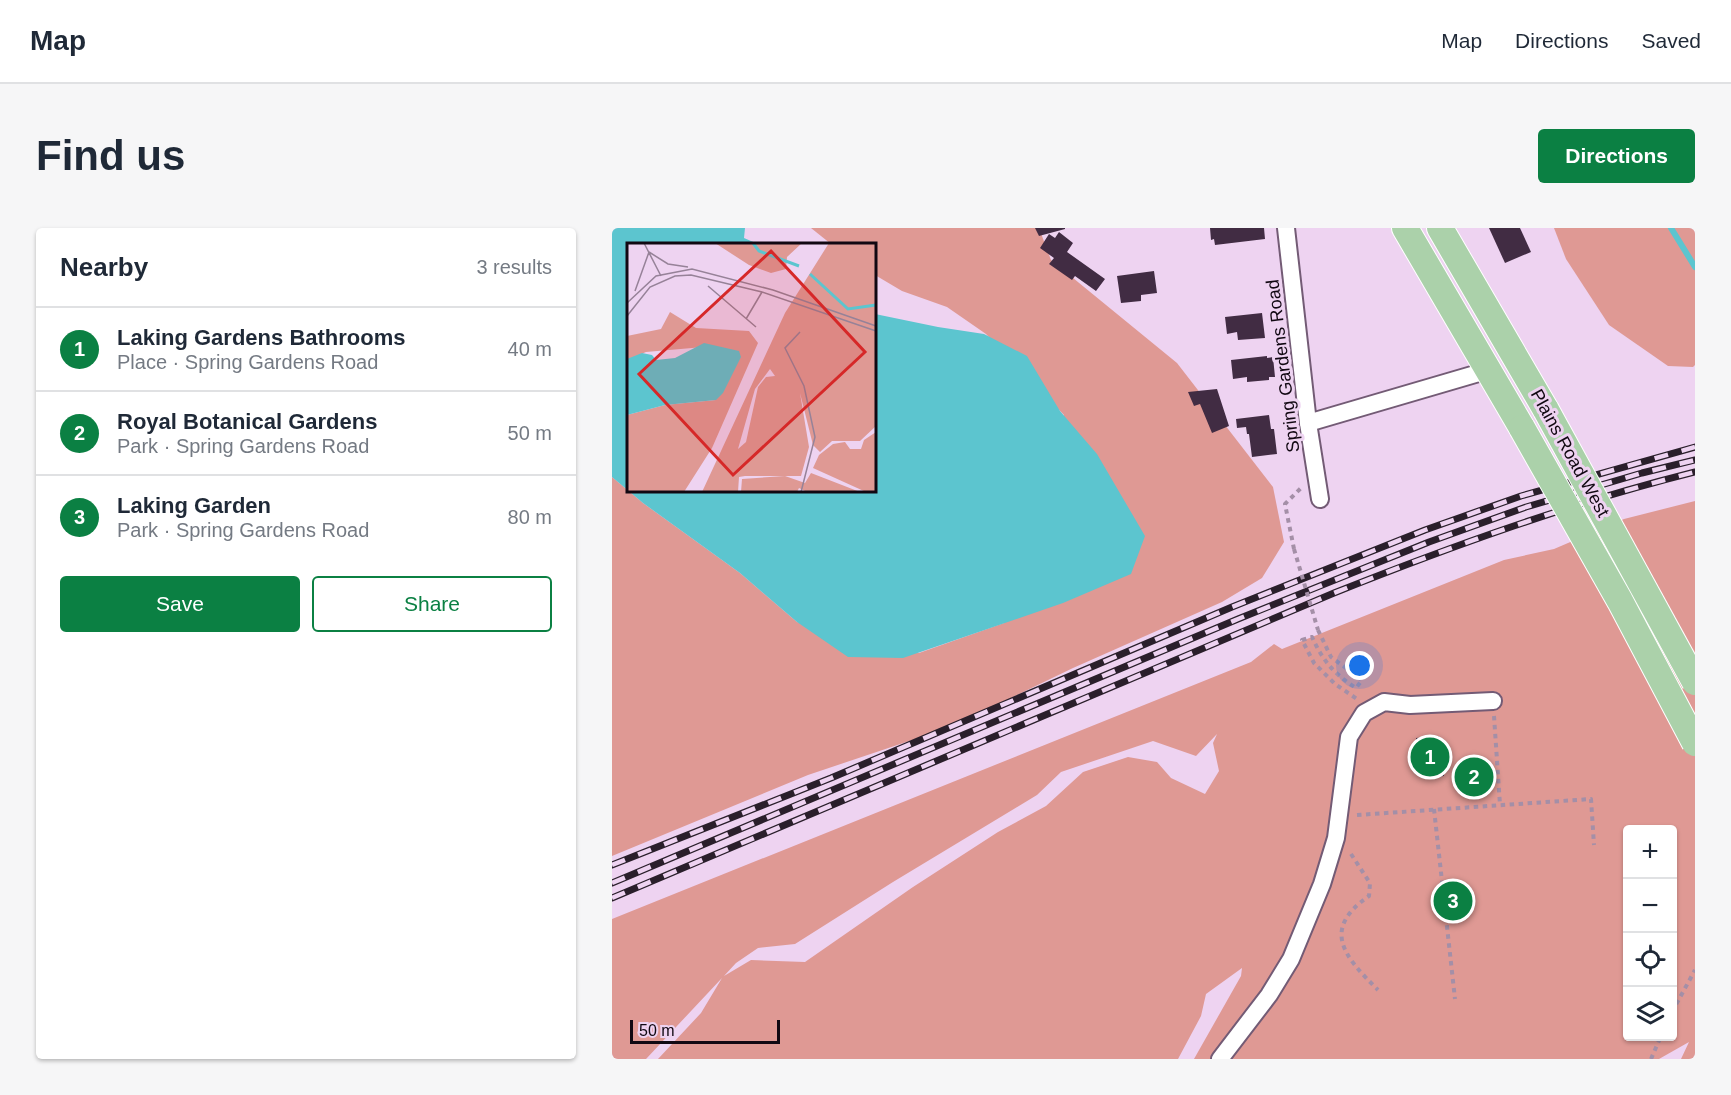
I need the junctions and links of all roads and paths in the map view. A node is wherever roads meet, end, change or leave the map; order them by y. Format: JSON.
{"nodes":[{"id":1,"x":1286,"y":228,"type":"edge"},
{"id":2,"x":1405,"y":228,"type":"edge"},
{"id":3,"x":1440,"y":228,"type":"edge"},
{"id":4,"x":1489,"y":370,"type":"junction"},
{"id":5,"x":1308,"y":423,"type":"junction"},
{"id":6,"x":1304,"y":485,"type":"dead end"},
{"id":7,"x":1320,"y":499,"type":"dead end"},
{"id":8,"x":1695,"y":682,"type":"edge"},
{"id":9,"x":1353,"y":695,"type":"dead end"},
{"id":10,"x":1493,"y":700,"type":"joint"},
{"id":11,"x":1695,"y":743,"type":"edge"},
{"id":12,"x":1500,"y":805,"type":"junction"},
{"id":13,"x":1434,"y":809,"type":"junction"},
{"id":14,"x":1354,"y":822,"type":"dead end"},
{"id":15,"x":1594,"y":845,"type":"dead end"},
{"id":16,"x":1348,"y":847,"type":"dead end"},
{"id":17,"x":1695,"y":970,"type":"edge"},
{"id":18,"x":1378,"y":990,"type":"dead end"},
{"id":19,"x":1455,"y":999,"type":"dead end"},
{"id":20,"x":1677,"y":1003,"type":"edge"},
{"id":21,"x":1659,"y":1041,"type":"edge"},
{"id":22,"x":1220,"y":1059,"type":"edge"},
{"id":23,"x":1651,"y":1059,"type":"edge"}],
"edges":[{"from":1,"to":5,"type":"street","name":"Spring Gardens Road"},
{"from":2,"to":4,"type":"main road","name":"Plains Road West"},
{"from":3,"to":8,"type":"main road","name":"Plains Road West","bridge":true},
{"from":4,"to":5,"type":"street"},
{"from":4,"to":11,"type":"main road","name":"Plains Road West","bridge":true},
{"from":5,"to":7,"type":"street","name":"Spring Gardens Road"},
{"from":6,"to":9,"type":"path","bridge":true},
{"from":10,"to":12,"type":"path"},
{"from":10,"to":22,"type":"street"},
{"from":12,"to":13,"type":"path"},
{"from":12,"to":15,"type":"path"},
{"from":13,"to":14,"type":"path"},
{"from":13,"to":19,"type":"path"},
{"from":16,"to":18,"type":"path"},
{"from":17,"to":20,"type":"path"},
{"from":21,"to":23,"type":"path"}]}
